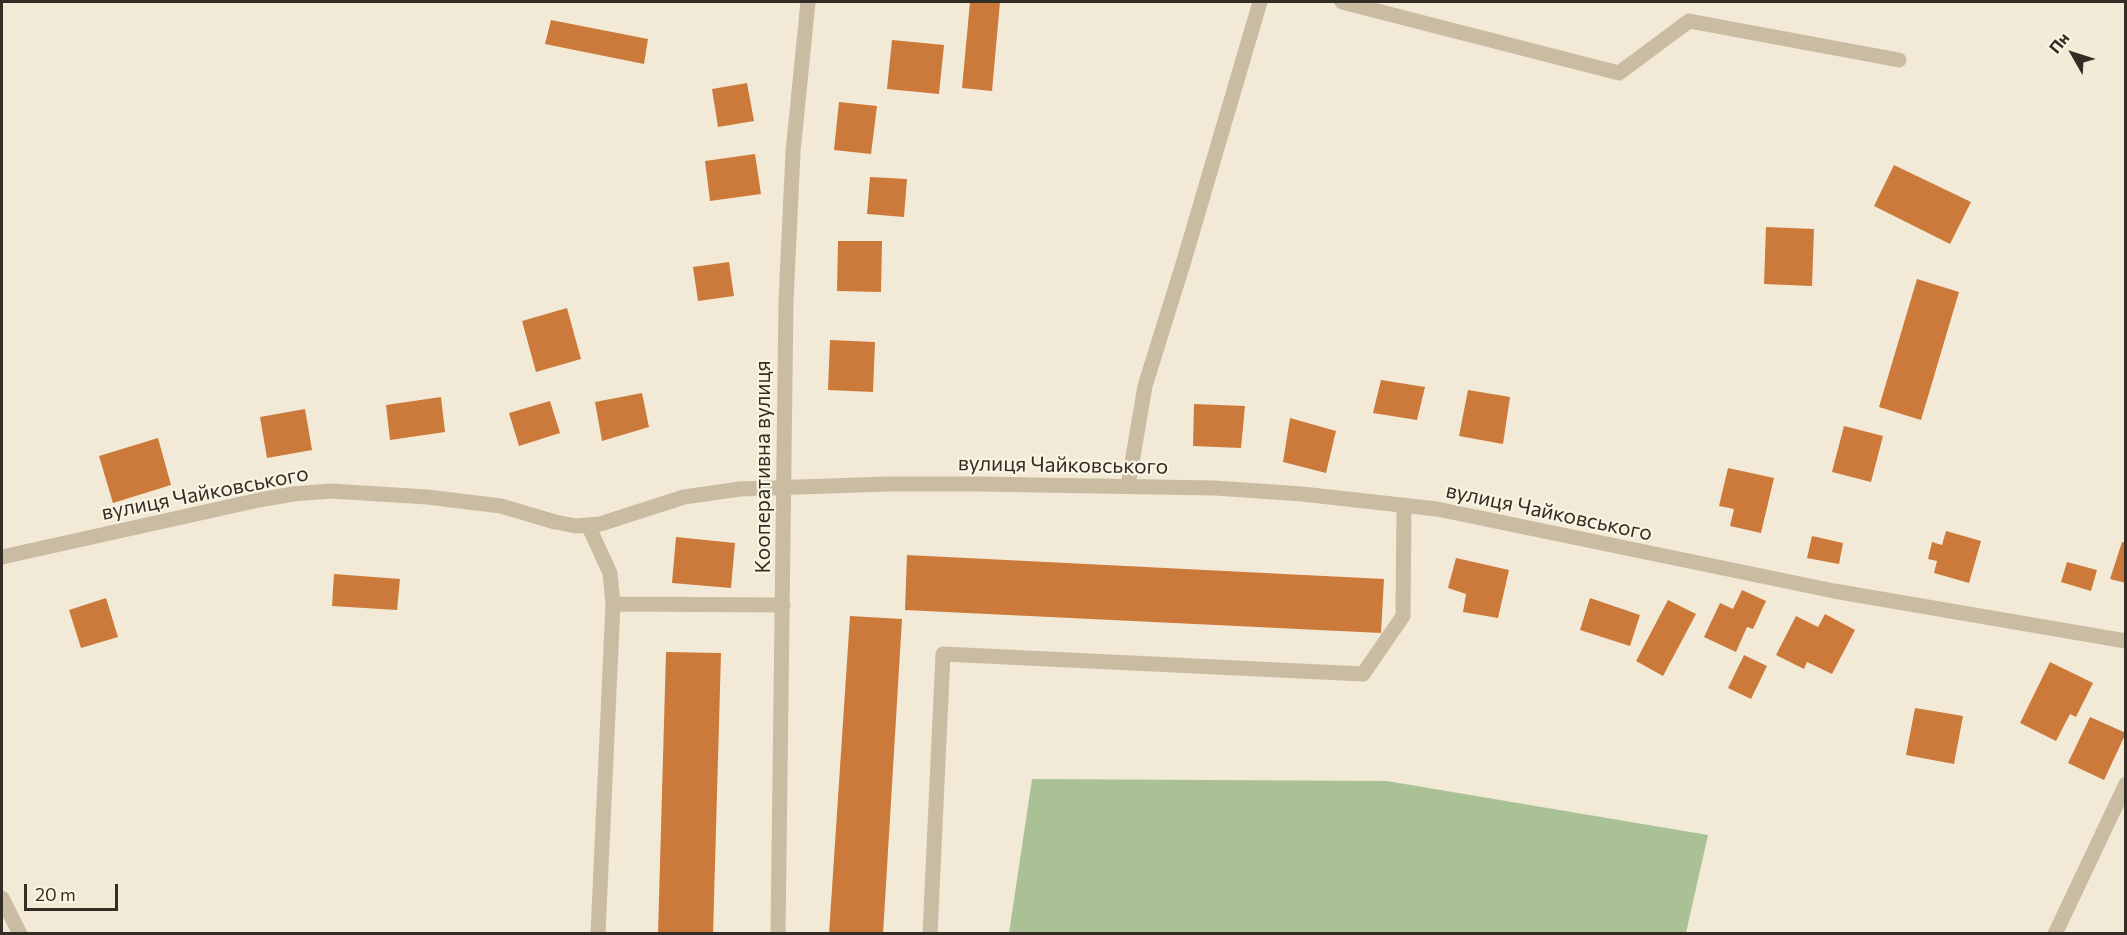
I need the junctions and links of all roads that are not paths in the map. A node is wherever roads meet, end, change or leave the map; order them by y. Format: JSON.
{"nodes":[{"id":1,"x":808,"y":2,"type":"edge"},
{"id":2,"x":1260,"y":2,"type":"edge"},
{"id":3,"x":1342,"y":2,"type":"edge"},
{"id":4,"x":1899,"y":60,"type":"dead end"},
{"id":5,"x":1128,"y":486,"type":"junction"},
{"id":6,"x":784,"y":488,"type":"junction"},
{"id":7,"x":1404,"y":505,"type":"junction"},
{"id":8,"x":588,"y":525,"type":"junction"},
{"id":9,"x":2,"y":557,"type":"edge"},
{"id":10,"x":613,"y":604,"type":"junction"},
{"id":11,"x":783,"y":604,"type":"junction"},
{"id":12,"x":2126,"y":641,"type":"edge"},
{"id":13,"x":2126,"y":783,"type":"edge"},
{"id":14,"x":2,"y":898,"type":"edge"},
{"id":15,"x":20,"y":933,"type":"edge"},
{"id":16,"x":598,"y":933,"type":"edge"},
{"id":17,"x":778,"y":933,"type":"edge"},
{"id":18,"x":930,"y":933,"type":"edge"},
{"id":19,"x":2055,"y":933,"type":"edge"}],
"edges":[{"from":1,"to":6,"type":"street","name":"Кооперативна вулиця"},
{"from":2,"to":5,"type":"street"},
{"from":3,"to":4,"type":"street"},
{"from":5,"to":6,"type":"street","name":"вулиця Чайковського"},
{"from":5,"to":7,"type":"street","name":"вулиця Чайковського"},
{"from":6,"to":8,"type":"street","name":"вулиця Чайковського"},
{"from":6,"to":11,"type":"street","name":"Кооперативна вулиця"},
{"from":7,"to":12,"type":"street","name":"вулиця Чайковського"},
{"from":7,"to":18,"type":"street"},
{"from":8,"to":9,"type":"street","name":"вулиця Чайковського"},
{"from":8,"to":10,"type":"street"},
{"from":10,"to":11,"type":"street"},
{"from":10,"to":16,"type":"street"},
{"from":11,"to":17,"type":"street","name":"Кооперативна вулиця"},
{"from":13,"to":19,"type":"street"},
{"from":14,"to":15,"type":"street"}]}
